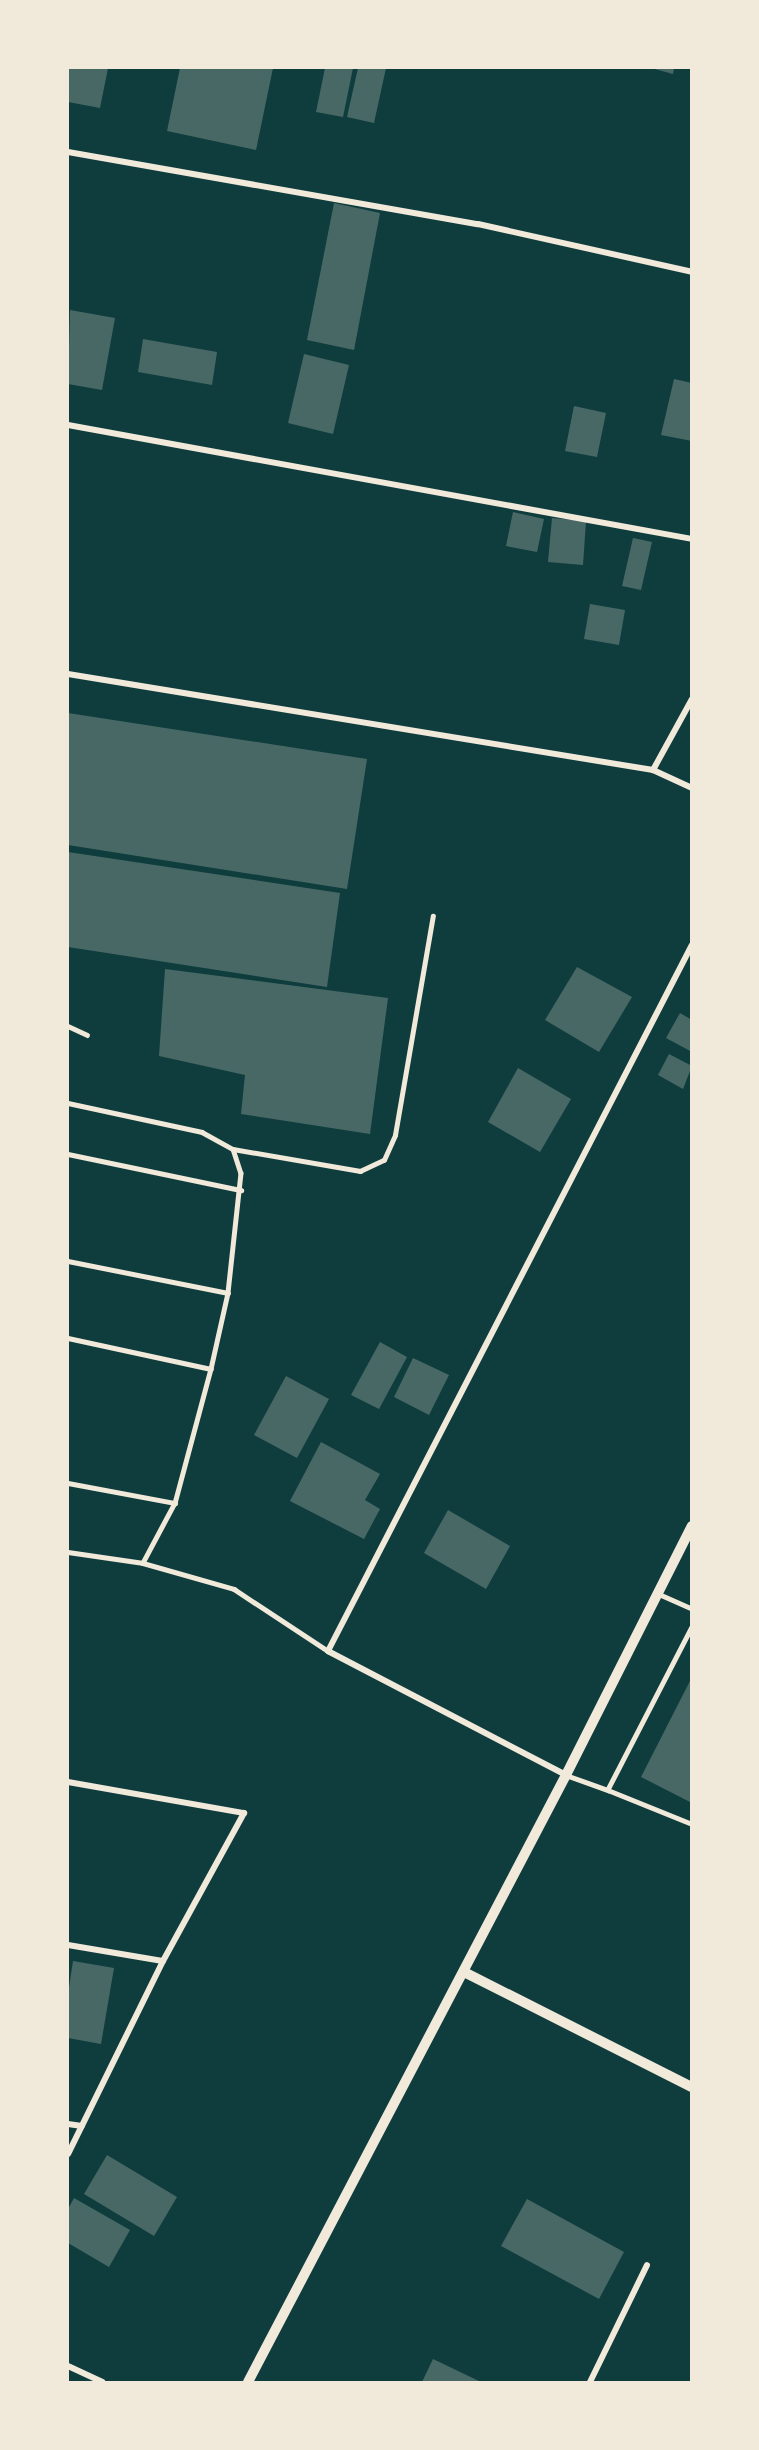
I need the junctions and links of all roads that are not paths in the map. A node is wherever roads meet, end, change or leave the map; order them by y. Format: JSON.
{"nodes":[{"id":1,"x":68,"y":152,"type":"edge"},
{"id":2,"x":692,"y":272,"type":"edge"},
{"id":3,"x":68,"y":425,"type":"edge"},
{"id":4,"x":692,"y":539,"type":"edge"},
{"id":5,"x":68,"y":674,"type":"edge"},
{"id":6,"x":692,"y":699,"type":"edge"},
{"id":7,"x":653,"y":770,"type":"junction"},
{"id":8,"x":692,"y":788,"type":"edge"},
{"id":9,"x":433,"y":916,"type":"dead end"},
{"id":10,"x":692,"y":945,"type":"edge"},
{"id":11,"x":68,"y":1026,"type":"edge"},
{"id":12,"x":87,"y":1035,"type":"dead end"},
{"id":13,"x":68,"y":1103,"type":"edge"},
{"id":14,"x":233,"y":1149,"type":"junction"},
{"id":15,"x":68,"y":1154,"type":"edge"},
{"id":16,"x":241,"y":1190,"type":"junction"},
{"id":17,"x":68,"y":1261,"type":"edge"},
{"id":18,"x":228,"y":1293,"type":"junction"},
{"id":19,"x":68,"y":1338,"type":"edge"},
{"id":20,"x":210,"y":1369,"type":"junction"},
{"id":21,"x":68,"y":1483,"type":"edge"},
{"id":22,"x":175,"y":1503,"type":"junction"},
{"id":23,"x":692,"y":1526,"type":"edge"},
{"id":24,"x":68,"y":1551,"type":"edge"},
{"id":25,"x":143,"y":1563,"type":"junction"},
{"id":26,"x":659,"y":1594,"type":"junction"},
{"id":27,"x":692,"y":1609,"type":"edge"},
{"id":28,"x":692,"y":1627,"type":"edge"},
{"id":29,"x":328,"y":1651,"type":"junction"},
{"id":30,"x":566,"y":1776,"type":"junction"},
{"id":31,"x":68,"y":1782,"type":"edge"},
{"id":32,"x":608,"y":1790,"type":"junction"},
{"id":33,"x":692,"y":1824,"type":"edge"},
{"id":34,"x":68,"y":1945,"type":"edge"},
{"id":35,"x":163,"y":1961,"type":"junction"},
{"id":36,"x":464,"y":1972,"type":"junction"},
{"id":37,"x":692,"y":2087,"type":"edge"},
{"id":38,"x":68,"y":2124,"type":"edge"},
{"id":39,"x":82,"y":2126,"type":"junction"},
{"id":40,"x":68,"y":2154,"type":"edge"},
{"id":41,"x":647,"y":2265,"type":"dead end"},
{"id":42,"x":68,"y":2366,"type":"edge"},
{"id":43,"x":103,"y":2382,"type":"edge"},
{"id":44,"x":248,"y":2382,"type":"edge"},
{"id":45,"x":590,"y":2382,"type":"edge"}],
"edges":[{"from":1,"to":2,"type":"street"},
{"from":3,"to":4,"type":"street"},
{"from":5,"to":7,"type":"street"},
{"from":6,"to":7,"type":"street"},
{"from":7,"to":8,"type":"street"},
{"from":9,"to":14,"type":"lane"},
{"from":10,"to":29,"type":"street"},
{"from":11,"to":12,"type":"lane"},
{"from":13,"to":14,"type":"lane"},
{"from":14,"to":16,"type":"lane"},
{"from":15,"to":16,"type":"lane"},
{"from":16,"to":18,"type":"lane"},
{"from":17,"to":18,"type":"lane"},
{"from":18,"to":20,"type":"lane"},
{"from":19,"to":20,"type":"lane"},
{"from":20,"to":22,"type":"lane"},
{"from":21,"to":22,"type":"lane"},
{"from":22,"to":25,"type":"lane"},
{"from":23,"to":26,"type":"street"},
{"from":24,"to":25,"type":"lane"},
{"from":25,"to":29,"type":"lane"},
{"from":26,"to":27,"type":"lane"},
{"from":26,"to":30,"type":"street"},
{"from":28,"to":32,"type":"lane"},
{"from":29,"to":30,"type":"street"},
{"from":30,"to":32,"type":"lane"},
{"from":30,"to":36,"type":"street"},
{"from":31,"to":35,"type":"street"},
{"from":32,"to":33,"type":"lane"},
{"from":34,"to":35,"type":"street"},
{"from":35,"to":39,"type":"street"},
{"from":36,"to":37,"type":"street"},
{"from":36,"to":44,"type":"street"},
{"from":38,"to":39,"type":"street"},
{"from":39,"to":40,"type":"street"},
{"from":41,"to":45,"type":"street"},
{"from":42,"to":43,"type":"street"}]}
